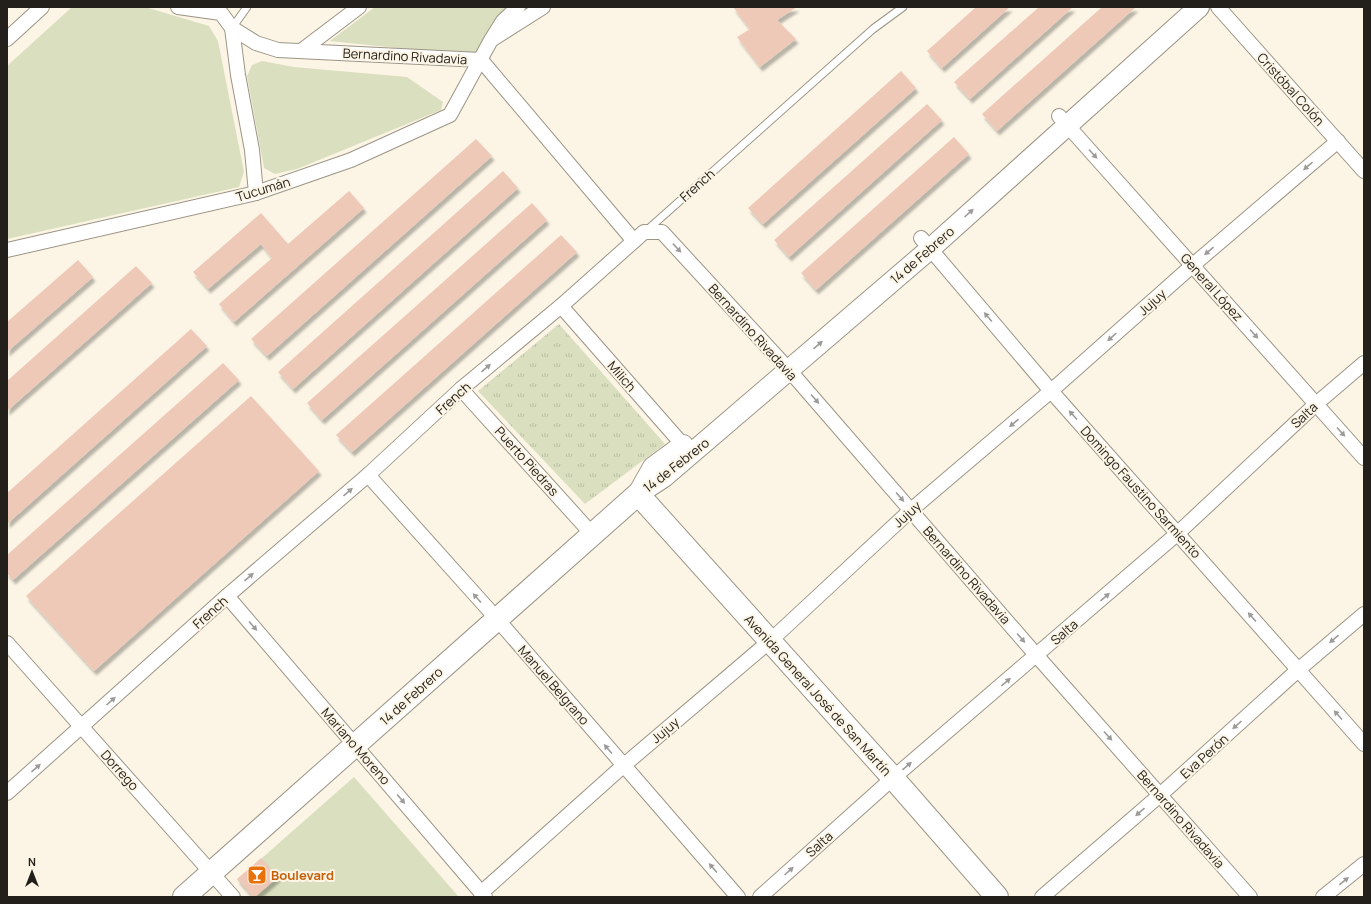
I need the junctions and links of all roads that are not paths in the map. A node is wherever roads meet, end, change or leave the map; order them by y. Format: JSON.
{"nodes":[{"id":1,"x":42,"y":7,"type":"edge"},
{"id":2,"x":178,"y":7,"type":"edge"},
{"id":3,"x":247,"y":7,"type":"edge"},
{"id":4,"x":359,"y":7,"type":"edge"},
{"id":5,"x":518,"y":7,"type":"edge"},
{"id":6,"x":543,"y":7,"type":"edge"},
{"id":7,"x":903,"y":7,"type":"edge"},
{"id":8,"x":1184,"y":7,"type":"edge"},
{"id":9,"x":1199,"y":7,"type":"edge"},
{"id":10,"x":1218,"y":7,"type":"edge"},
{"id":11,"x":221,"y":10,"type":"edge"},
{"id":12,"x":232,"y":28,"type":"junction"},
{"id":13,"x":7,"y":39,"type":"edge"},
{"id":14,"x":491,"y":40,"type":"junction"},
{"id":15,"x":301,"y":51,"type":"junction"},
{"id":16,"x":481,"y":60,"type":"junction"},
{"id":17,"x":1063,"y":121,"type":"junction"},
{"id":18,"x":1338,"y":141,"type":"junction"},
{"id":19,"x":1364,"y":171,"type":"edge"},
{"id":20,"x":256,"y":193,"type":"junction"},
{"id":21,"x":639,"y":237,"type":"junction"},
{"id":22,"x":925,"y":243,"type":"junction"},
{"id":23,"x":7,"y":250,"type":"edge"},
{"id":24,"x":1192,"y":265,"type":"junction"},
{"id":25,"x":561,"y":306,"type":"junction"},
{"id":26,"x":1364,"y":362,"type":"edge"},
{"id":27,"x":784,"y":365,"type":"junction"},
{"id":28,"x":461,"y":389,"type":"junction"},
{"id":29,"x":1051,"y":391,"type":"junction"},
{"id":30,"x":1316,"y":404,"type":"junction"},
{"id":31,"x":683,"y":445,"type":"junction"},
{"id":32,"x":1364,"y":458,"type":"edge"},
{"id":33,"x":368,"y":475,"type":"junction"},
{"id":34,"x":638,"y":494,"type":"junction"},
{"id":35,"x":911,"y":510,"type":"junction"},
{"id":36,"x":1178,"y":533,"type":"junction"},
{"id":37,"x":592,"y":534,"type":"junction"},
{"id":38,"x":227,"y":596,"type":"junction"},
{"id":39,"x":1364,"y":614,"type":"edge"},
{"id":40,"x":497,"y":619,"type":"junction"},
{"id":41,"x":770,"y":641,"type":"junction"},
{"id":42,"x":7,"y":643,"type":"edge"},
{"id":43,"x":1036,"y":656,"type":"junction"},
{"id":44,"x":1298,"y":670,"type":"junction"},
{"id":45,"x":82,"y":728,"type":"junction"},
{"id":46,"x":1364,"y":744,"type":"edge"},
{"id":47,"x":356,"y":746,"type":"junction"},
{"id":48,"x":623,"y":766,"type":"junction"},
{"id":49,"x":893,"y":778,"type":"junction"},
{"id":50,"x":7,"y":793,"type":"edge"},
{"id":51,"x":1160,"y":795,"type":"junction"},
{"id":52,"x":1364,"y":864,"type":"edge"},
{"id":53,"x":211,"y":873,"type":"junction"},
{"id":54,"x":483,"y":895,"type":"edge"},
{"id":55,"x":184,"y":897,"type":"edge"},
{"id":56,"x":233,"y":897,"type":"edge"},
{"id":57,"x":738,"y":897,"type":"edge"},
{"id":58,"x":760,"y":897,"type":"edge"},
{"id":59,"x":997,"y":897,"type":"edge"},
{"id":60,"x":1042,"y":897,"type":"edge"},
{"id":61,"x":1250,"y":897,"type":"edge"},
{"id":62,"x":1323,"y":897,"type":"edge"}],
"edges":[{"from":1,"to":13,"type":"street"},
{"from":2,"to":11,"type":"street","name":"Bernardino Rivadavia"},
{"from":3,"to":12,"type":"lane"},
{"from":4,"to":15,"type":"street"},
{"from":5,"to":14,"type":"street","name":"Tucumán"},
{"from":6,"to":14,"type":"street"},
{"from":7,"to":21,"type":"lane","name":"French"},
{"from":8,"to":17,"type":"main road","name":"14 de Febrero"},
{"from":9,"to":17,"type":"main road","name":"14 de Febrero"},
{"from":10,"to":18,"type":"street","name":"Cristóbal Colón"},
{"from":11,"to":12,"type":"street","name":"Bernardino Rivadavia"},
{"from":12,"to":15,"type":"street","name":"Bernardino Rivadavia"},
{"from":12,"to":20,"type":"street"},
{"from":14,"to":16,"type":"street","name":"Tucumán"},
{"from":15,"to":16,"type":"street","name":"Bernardino Rivadavia"},
{"from":16,"to":20,"type":"street","name":"Tucumán"},
{"from":16,"to":21,"type":"street","name":"Bernardino Rivadavia"},
{"from":17,"to":22,"type":"main road","name":"14 de Febrero"},
{"from":17,"to":24,"type":"street","name":"General López","one_way":true},
{"from":18,"to":19,"type":"street","name":"Cristóbal Colón"},
{"from":18,"to":24,"type":"street","name":"Jujuy","one_way":true},
{"from":20,"to":23,"type":"street","name":"Tucumán"},
{"from":21,"to":25,"type":"street","name":"French"},
{"from":21,"to":27,"type":"street","name":"Bernardino Rivadavia","one_way":true},
{"from":22,"to":27,"type":"main road","name":"14 de Febrero"},
{"from":29,"to":22,"type":"street","name":"Domingo Faustino Sarmiento","one_way":true},
{"from":24,"to":29,"type":"street","name":"Jujuy","one_way":true},
{"from":24,"to":30,"type":"street","name":"General López","one_way":true},
{"from":28,"to":25,"type":"street","name":"French","one_way":true},
{"from":25,"to":31,"type":"street","name":"Milich"},
{"from":26,"to":30,"type":"street","name":"Salta"},
{"from":27,"to":31,"type":"main road","name":"14 de Febrero"},
{"from":27,"to":34,"type":"main road","name":"14 de Febrero"},
{"from":27,"to":35,"type":"street","name":"Bernardino Rivadavia","one_way":true},
{"from":28,"to":33,"type":"street","name":"French"},
{"from":28,"to":37,"type":"street","name":"Puerto Piedras"},
{"from":29,"to":35,"type":"street","name":"Jujuy","one_way":true},
{"from":36,"to":29,"type":"street","name":"Domingo Faustino Sarmiento","one_way":true},
{"from":30,"to":32,"type":"street","name":"General López","one_way":true},
{"from":30,"to":36,"type":"street","name":"Salta"},
{"from":31,"to":34,"type":"main road","name":"14 de Febrero"},
{"from":38,"to":33,"type":"street","name":"French","one_way":true},
{"from":40,"to":33,"type":"street","name":"Manuel Belgrano","one_way":true},
{"from":34,"to":37,"type":"main road","name":"14 de Febrero"},
{"from":34,"to":41,"type":"main road","name":"Avenida General José de San Martín"},
{"from":35,"to":41,"type":"street","name":"Jujuy"},
{"from":35,"to":43,"type":"street","name":"Bernardino Rivadavia","one_way":true},
{"from":43,"to":36,"type":"street","name":"Salta","one_way":true},
{"from":44,"to":36,"type":"street","name":"Domingo Faustino Sarmiento","one_way":true},
{"from":37,"to":40,"type":"main road","name":"14 de Febrero"},
{"from":45,"to":38,"type":"street","name":"French","one_way":true},
{"from":38,"to":47,"type":"street","name":"Mariano Moreno","one_way":true},
{"from":39,"to":44,"type":"street","name":"Eva Perón","one_way":true},
{"from":40,"to":47,"type":"main road","name":"14 de Febrero"},
{"from":48,"to":40,"type":"street","name":"Manuel Belgrano","one_way":true},
{"from":41,"to":48,"type":"street","name":"Jujuy"},
{"from":41,"to":49,"type":"main road","name":"Avenida General José de San Martín"},
{"from":42,"to":45,"type":"street","name":"Dorrego"},
{"from":49,"to":43,"type":"street","name":"Salta","one_way":true},
{"from":43,"to":51,"type":"street","name":"Bernardino Rivadavia","one_way":true},
{"from":46,"to":44,"type":"street","name":"Domingo Faustino Sarmiento","one_way":true},
{"from":44,"to":51,"type":"street","name":"Eva Perón","one_way":true},
{"from":50,"to":45,"type":"street","name":"French","one_way":true},
{"from":45,"to":53,"type":"street","name":"Dorrego"},
{"from":47,"to":53,"type":"main road","name":"14 de Febrero"},
{"from":47,"to":54,"type":"street","name":"Mariano Moreno","one_way":true},
{"from":48,"to":54,"type":"street","name":"Jujuy"},
{"from":57,"to":48,"type":"street","name":"Manuel Belgrano","one_way":true},
{"from":58,"to":49,"type":"street","name":"Salta","one_way":true},
{"from":49,"to":59,"type":"main road","name":"Avenida General José de San Martín"},
{"from":51,"to":60,"type":"street","name":"Eva Perón","one_way":true},
{"from":51,"to":61,"type":"street","name":"Bernardino Rivadavia"},
{"from":62,"to":52,"type":"street","one_way":true},
{"from":53,"to":55,"type":"main road","name":"14 de Febrero"},
{"from":53,"to":56,"type":"street","name":"Dorrego"}]}
